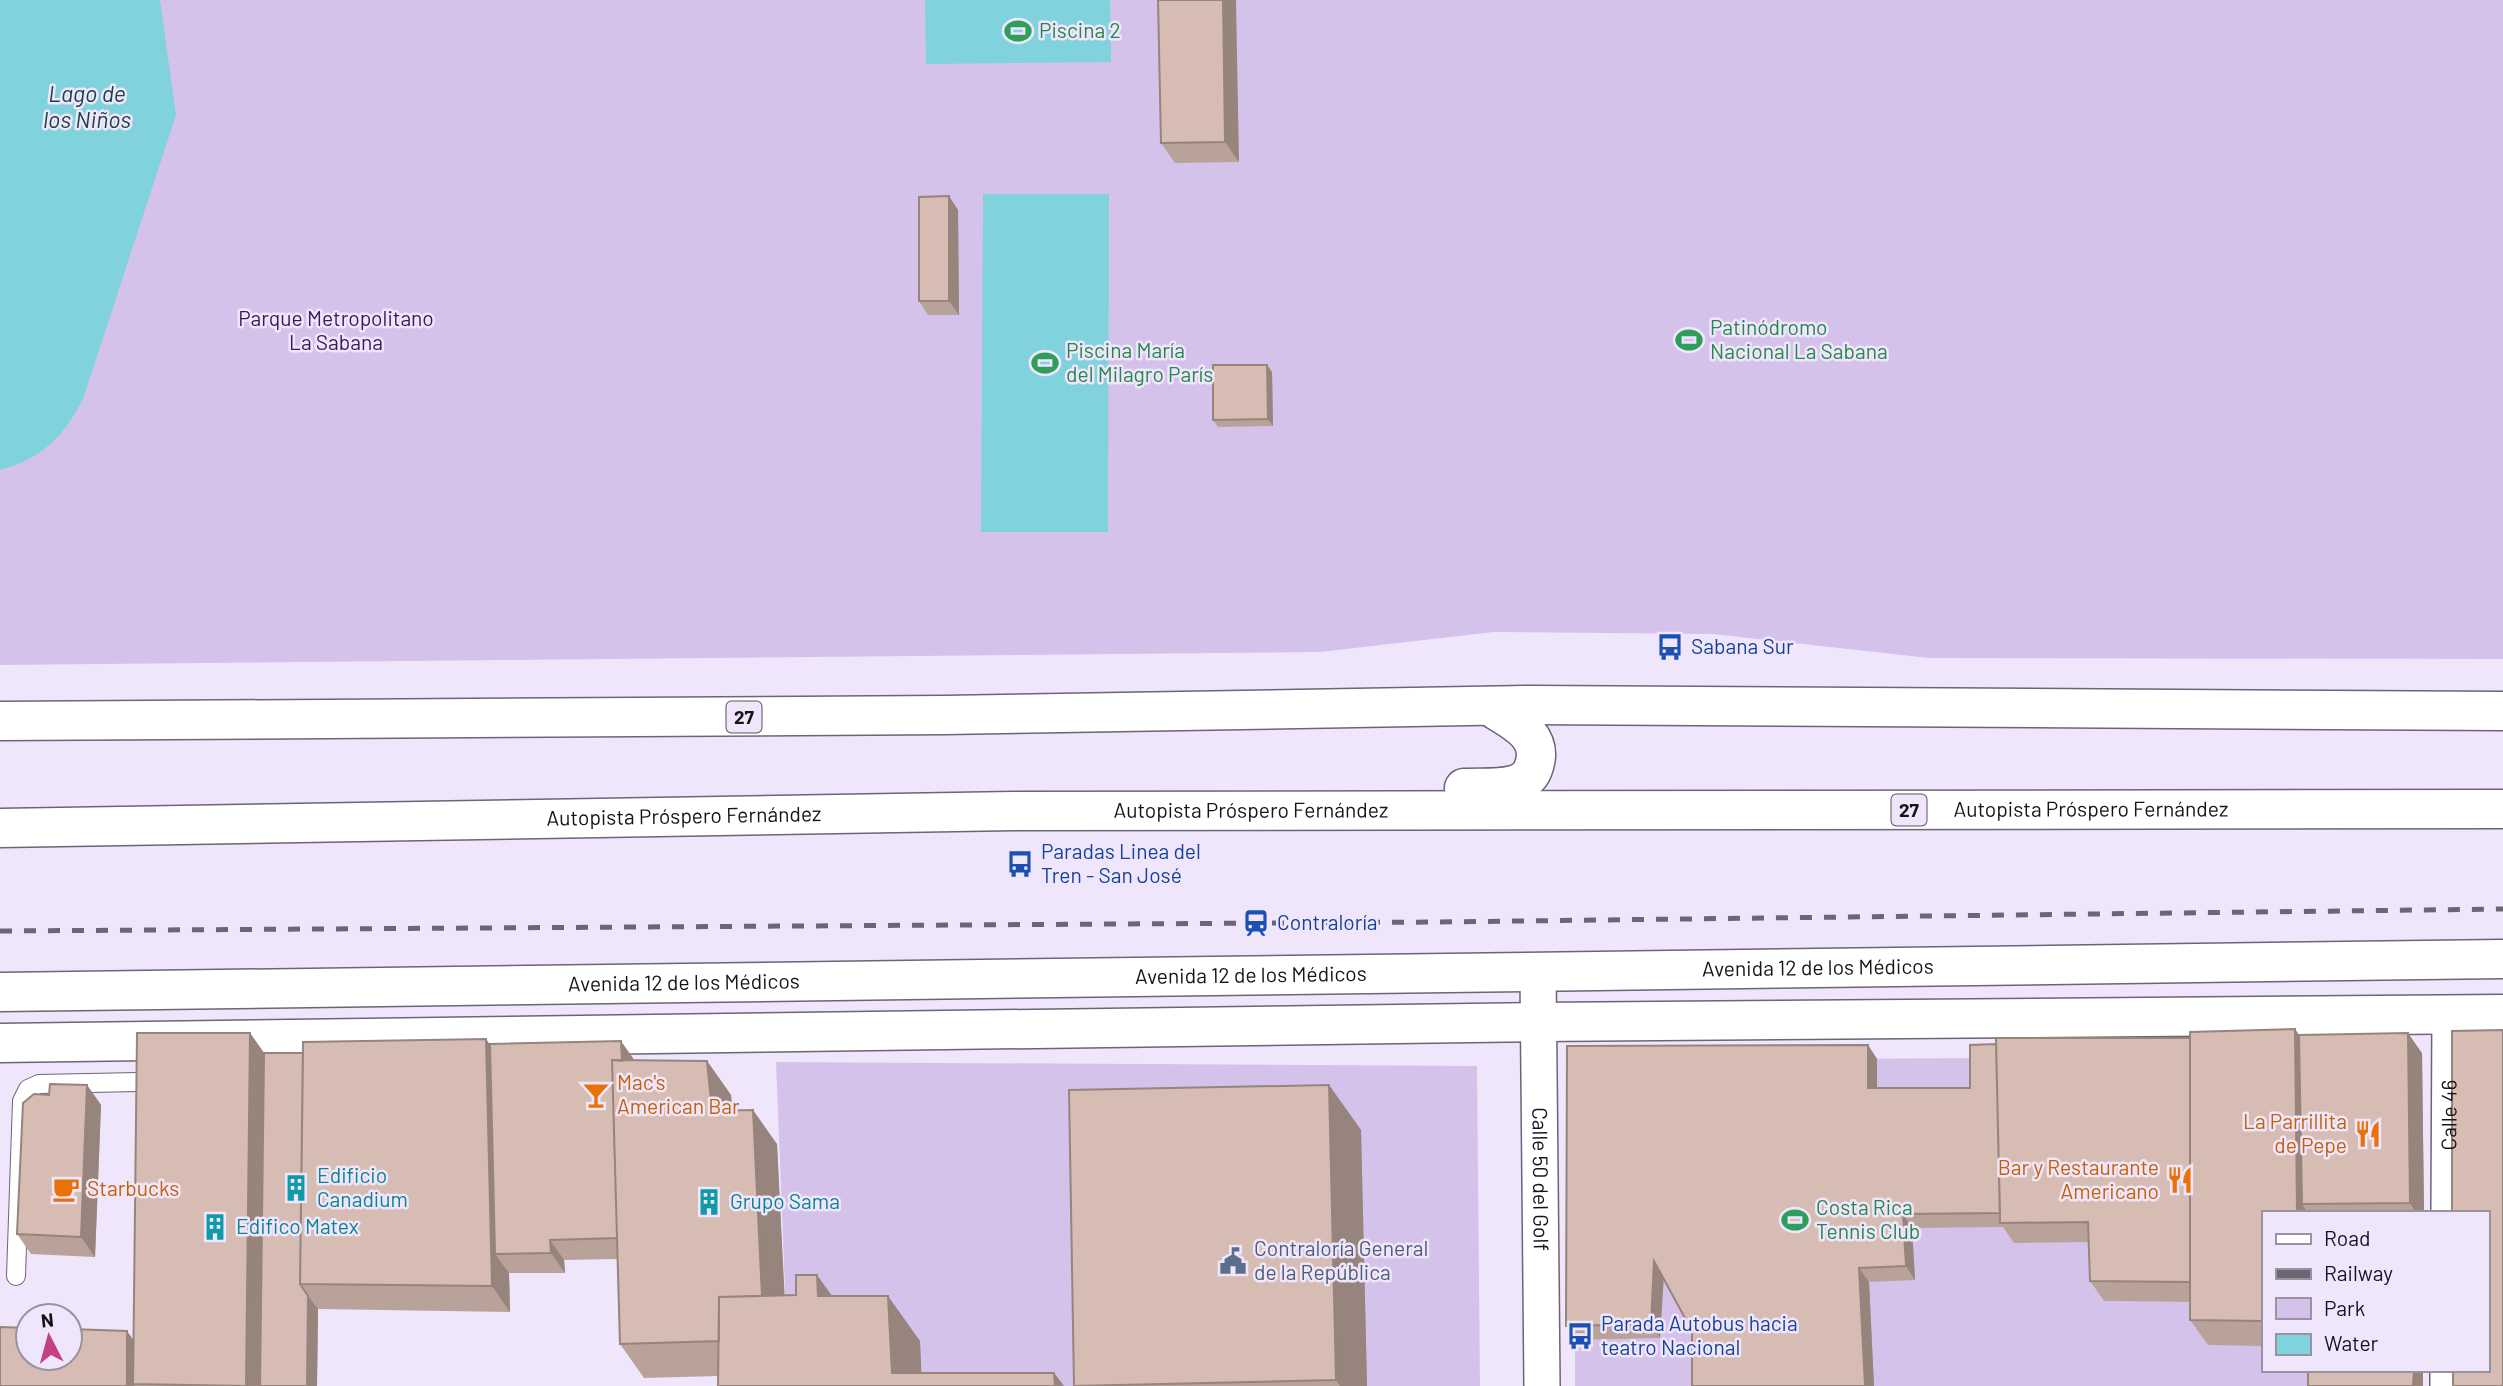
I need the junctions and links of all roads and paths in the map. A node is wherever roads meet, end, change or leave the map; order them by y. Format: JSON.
{"nodes":[{"id":1,"x":1489,"y":706,"type":"junction"},
{"id":2,"x":2503,"y":711,"type":"edge"},
{"id":3,"x":0,"y":721,"type":"edge"},
{"id":4,"x":2503,"y":809,"type":"edge"},
{"id":5,"x":1315,"y":812,"type":"junction"},
{"id":6,"x":0,"y":828,"type":"edge"},
{"id":7,"x":2503,"y":959,"type":"edge"},
{"id":8,"x":1538,"y":971,"type":"junction"},
{"id":9,"x":0,"y":992,"type":"edge"},
{"id":10,"x":2503,"y":1014,"type":"edge"},
{"id":11,"x":2450,"y":1016,"type":"junction"},
{"id":12,"x":1538,"y":1022,"type":"junction"},
{"id":13,"x":0,"y":1043,"type":"edge"},
{"id":14,"x":138,"y":1082,"type":"edge"},
{"id":15,"x":2449,"y":1211,"type":"edge"},
{"id":16,"x":16,"y":1276,"type":"dead end"},
{"id":17,"x":1542,"y":1386,"type":"edge"}],
"edges":[{"from":1,"to":2,"type":"main road","number":"27"},
{"from":1,"to":3,"type":"main road","number":"27"},
{"from":1,"to":5,"type":"main road"},
{"from":4,"to":5,"type":"main road","name":"Autopista Próspero Fernández","number":"27"},
{"from":5,"to":6,"type":"main road","name":"Autopista Próspero Fernández","number":"27"},
{"from":7,"to":8,"type":"main road","name":"Avenida 12 de los Médicos"},
{"from":8,"to":9,"type":"main road","name":"Avenida 12 de los Médicos"},
{"from":8,"to":12,"type":"street","name":"Calle 50 del Golf"},
{"from":10,"to":11,"type":"main road"},
{"from":11,"to":12,"type":"main road"},
{"from":11,"to":15,"type":"street","name":"Calle 46"},
{"from":12,"to":13,"type":"main road"},
{"from":12,"to":17,"type":"street","name":"Calle 50 del Golf"},
{"from":14,"to":16,"type":"lane"}]}
